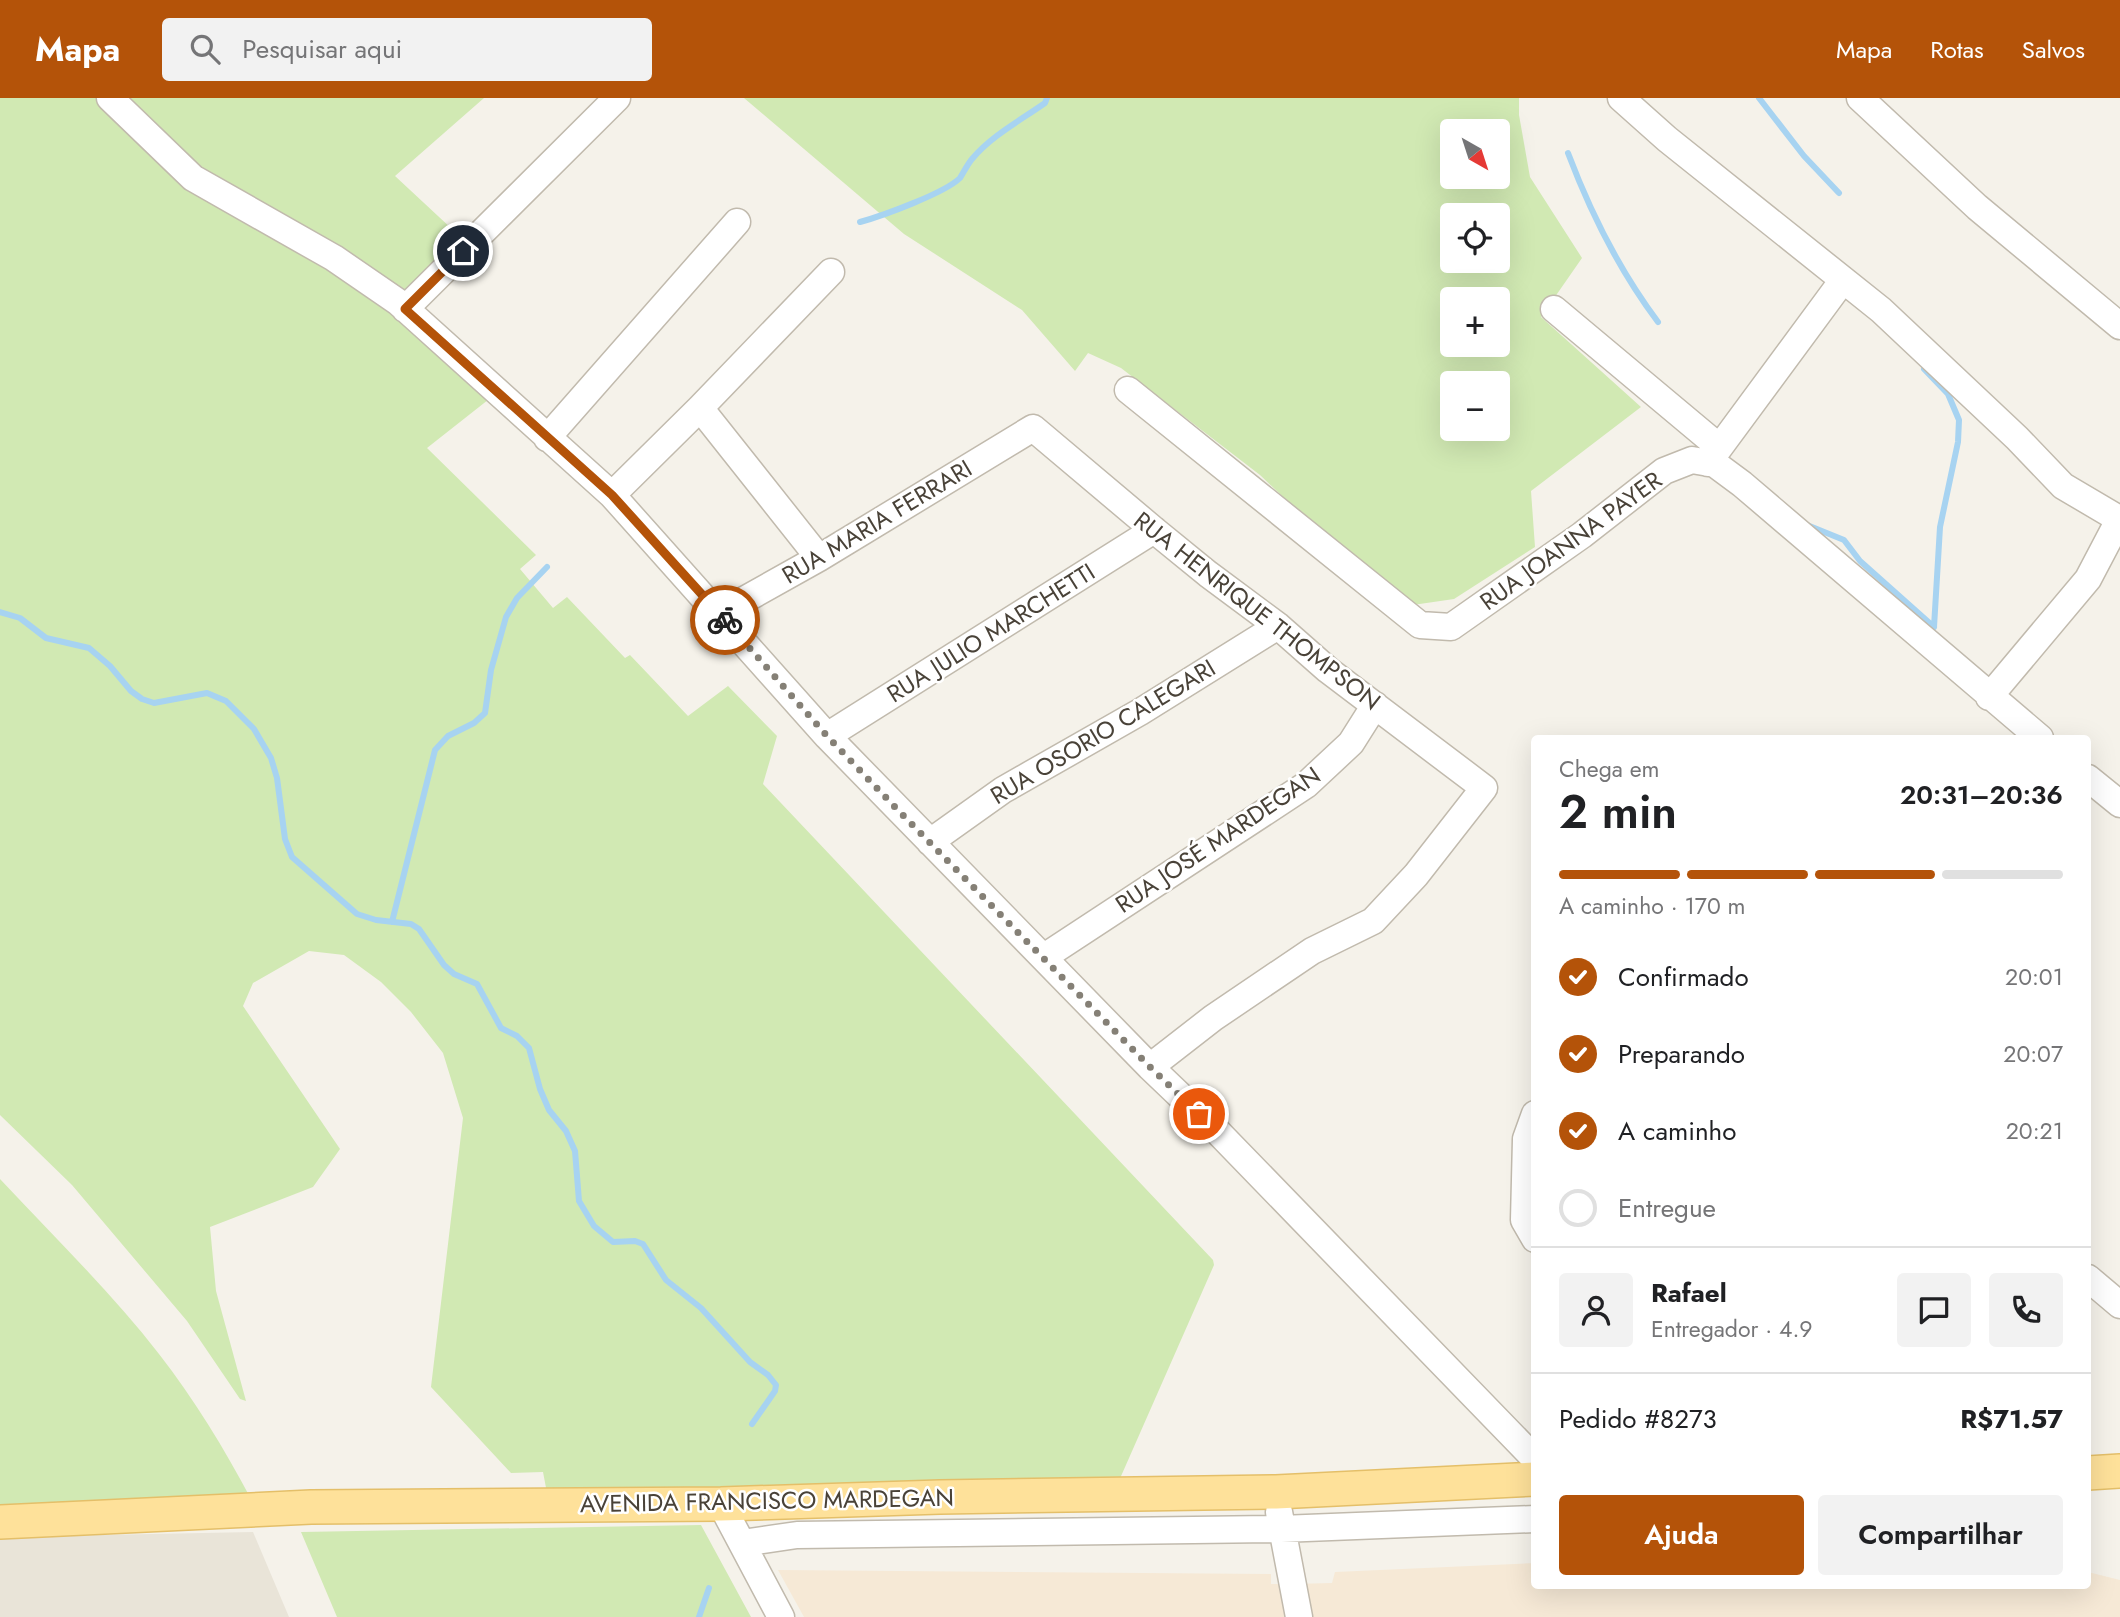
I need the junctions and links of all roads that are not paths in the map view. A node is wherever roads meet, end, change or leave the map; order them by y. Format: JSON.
{"nodes":[{"id":1,"x":110,"y":98,"type":"edge"},
{"id":2,"x":617,"y":98,"type":"edge"},
{"id":3,"x":1620,"y":98,"type":"edge"},
{"id":4,"x":1860,"y":98,"type":"edge"},
{"id":5,"x":737,"y":222,"type":"dead end"},
{"id":6,"x":831,"y":272,"type":"dead end"},
{"id":7,"x":1843,"y":279,"type":"junction"},
{"id":8,"x":402,"y":305,"type":"junction"},
{"id":9,"x":1554,"y":309,"type":"dead end"},
{"id":10,"x":2120,"y":326,"type":"edge"},
{"id":11,"x":1128,"y":390,"type":"dead end"},
{"id":12,"x":700,"y":408,"type":"junction"},
{"id":13,"x":1034,"y":428,"type":"joint"},
{"id":14,"x":547,"y":438,"type":"junction"},
{"id":15,"x":1713,"y":455,"type":"junction"},
{"id":16,"x":612,"y":495,"type":"junction"},
{"id":17,"x":2119,"y":519,"type":"edge"},
{"id":18,"x":1154,"y":530,"type":"junction"},
{"id":19,"x":819,"y":558,"type":"junction"},
{"id":20,"x":719,"y":614,"type":"junction"},
{"id":21,"x":1278,"y":625,"type":"junction"},
{"id":22,"x":1989,"y":696,"type":"junction"},
{"id":23,"x":1376,"y":705,"type":"junction"},
{"id":24,"x":2036,"y":735,"type":"edge"},
{"id":25,"x":827,"y":736,"type":"junction"},
{"id":26,"x":2091,"y":780,"type":"edge"},
{"id":27,"x":2120,"y":804,"type":"edge"},
{"id":28,"x":930,"y":842,"type":"junction"},
{"id":29,"x":1044,"y":957,"type":"junction"},
{"id":30,"x":1150,"y":1067,"type":"junction"},
{"id":31,"x":1531,"y":1126,"type":"edge"},
{"id":32,"x":1531,"y":1232,"type":"edge"},
{"id":33,"x":2091,"y":1281,"type":"edge"},
{"id":34,"x":2120,"y":1305,"type":"edge"},
{"id":35,"x":1531,"y":1454,"type":"edge"},
{"id":36,"x":2120,"y":1471,"type":"edge"},
{"id":37,"x":2091,"y":1473,"type":"edge"},
{"id":38,"x":1531,"y":1479,"type":"edge"},
{"id":39,"x":1276,"y":1492,"type":"junction"},
{"id":40,"x":721,"y":1504,"type":"junction"},
{"id":41,"x":1531,"y":1519,"type":"edge"},
{"id":42,"x":0,"y":1522,"type":"edge"},
{"id":43,"x":1281,"y":1529,"type":"junction"},
{"id":44,"x":742,"y":1543,"type":"junction"},
{"id":45,"x":781,"y":1617,"type":"edge"},
{"id":46,"x":1299,"y":1617,"type":"edge"}],
"edges":[{"from":1,"to":8,"type":"street"},
{"from":2,"to":8,"type":"street"},
{"from":3,"to":7,"type":"street"},
{"from":4,"to":10,"type":"street"},
{"from":5,"to":14,"type":"street"},
{"from":6,"to":12,"type":"street"},
{"from":7,"to":15,"type":"street"},
{"from":7,"to":17,"type":"street"},
{"from":8,"to":14,"type":"street"},
{"from":9,"to":15,"type":"street"},
{"from":11,"to":15,"type":"street","name":"RUA JOANNA PAYER"},
{"from":12,"to":16,"type":"street"},
{"from":12,"to":19,"type":"street"},
{"from":13,"to":18,"type":"street","name":"RUA HENRIQUE THOMPSON"},
{"from":13,"to":19,"type":"street","name":"RUA MARIA FERRARI"},
{"from":14,"to":16,"type":"street"},
{"from":15,"to":22,"type":"street"},
{"from":16,"to":20,"type":"street"},
{"from":17,"to":22,"type":"street"},
{"from":18,"to":21,"type":"street","name":"RUA HENRIQUE THOMPSON"},
{"from":18,"to":25,"type":"street","name":"RUA JULIO MARCHETTI"},
{"from":19,"to":20,"type":"street","name":"RUA MARIA FERRARI"},
{"from":20,"to":25,"type":"street"},
{"from":21,"to":23,"type":"street","name":"RUA HENRIQUE THOMPSON"},
{"from":21,"to":28,"type":"street","name":"RUA OSORIO CALEGARI"},
{"from":22,"to":24,"type":"street"},
{"from":23,"to":29,"type":"street","name":"RUA JOSÉ MARDEGAN"},
{"from":23,"to":30,"type":"street","name":"RUA HENRIQUE THOMPSON"},
{"from":25,"to":28,"type":"street"},
{"from":26,"to":27,"type":"street"},
{"from":28,"to":29,"type":"street"},
{"from":29,"to":30,"type":"street"},
{"from":30,"to":35,"type":"street"},
{"from":31,"to":32,"type":"street"},
{"from":33,"to":34,"type":"street"},
{"from":36,"to":37,"type":"main road"},
{"from":38,"to":39,"type":"main road","name":"AVENIDA FRANCISCO MARDEGAN"},
{"from":39,"to":40,"type":"main road","name":"AVENIDA FRANCISCO MARDEGAN"},
{"from":39,"to":43,"type":"street"},
{"from":40,"to":42,"type":"main road","name":"AVENIDA FRANCISCO MARDEGAN"},
{"from":40,"to":44,"type":"street"},
{"from":41,"to":43,"type":"street"},
{"from":43,"to":44,"type":"street"},
{"from":43,"to":46,"type":"street"},
{"from":44,"to":45,"type":"street"}]}
